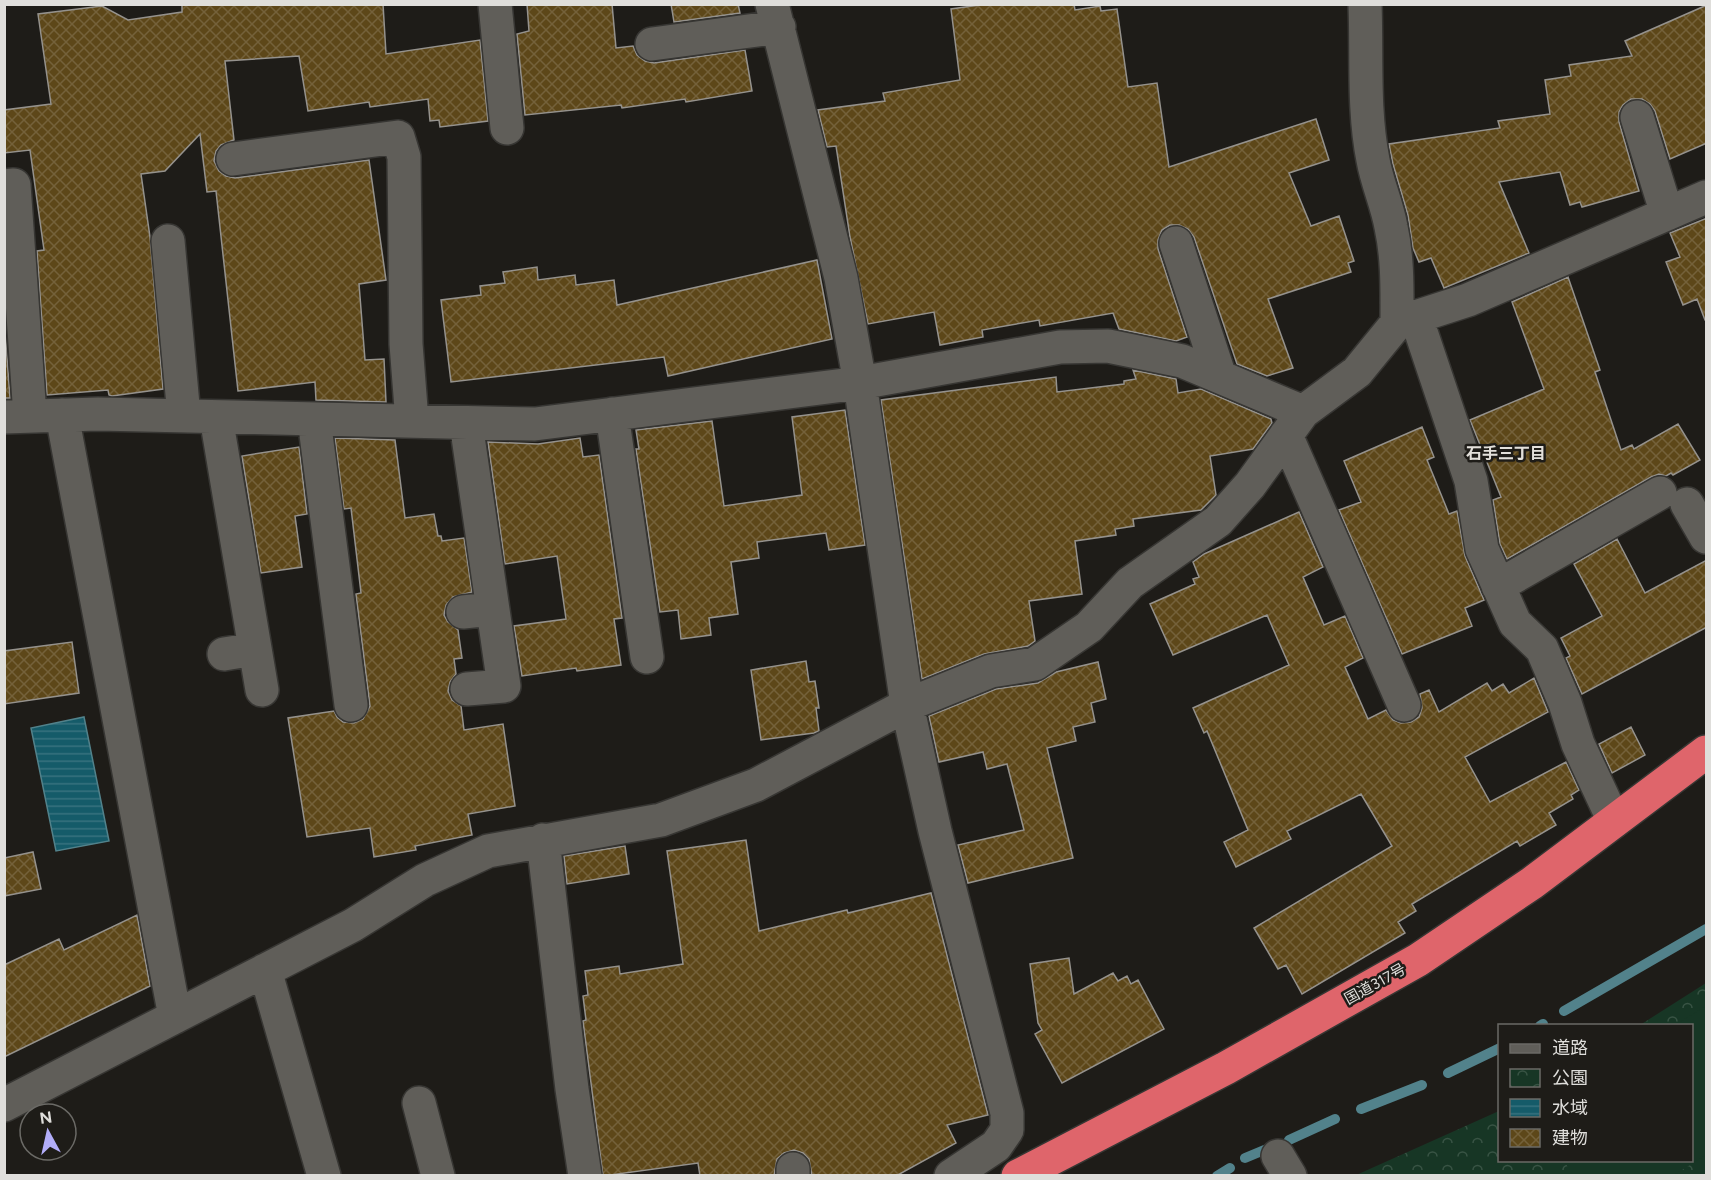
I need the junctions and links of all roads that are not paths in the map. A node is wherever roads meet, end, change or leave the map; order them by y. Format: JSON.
{"nodes":[{"id":1,"x":495,"y":4,"type":"edge"},
{"id":2,"x":1365,"y":4,"type":"edge"},
{"id":3,"x":776,"y":16,"type":"edge"},
{"id":4,"x":652,"y":44,"type":"dead end"},
{"id":5,"x":1637,"y":117,"type":"dead end"},
{"id":6,"x":507,"y":128,"type":"dead end"},
{"id":7,"x":233,"y":159,"type":"dead end"},
{"id":8,"x":4,"y":186,"type":"edge"},
{"id":9,"x":1707,"y":197,"type":"edge"},
{"id":10,"x":1667,"y":214,"type":"junction"},
{"id":11,"x":168,"y":241,"type":"dead end"},
{"id":12,"x":1176,"y":243,"type":"dead end"},
{"id":13,"x":1407,"y":320,"type":"junction"},
{"id":14,"x":1220,"y":377,"type":"junction"},
{"id":15,"x":860,"y":383,"type":"junction"},
{"id":16,"x":612,"y":414,"type":"junction"},
{"id":17,"x":62,"y":415,"type":"junction"},
{"id":18,"x":17,"y":416,"type":"edge"},
{"id":19,"x":184,"y":416,"type":"junction"},
{"id":20,"x":216,"y":417,"type":"junction"},
{"id":21,"x":314,"y":419,"type":"junction"},
{"id":22,"x":412,"y":421,"type":"junction"},
{"id":23,"x":466,"y":423,"type":"junction"},
{"id":24,"x":1295,"y":423,"type":"junction"},
{"id":25,"x":1707,"y":537,"type":"edge"},
{"id":26,"x":1498,"y":586,"type":"junction"},
{"id":27,"x":647,"y":657,"type":"dead end"},
{"id":28,"x":467,"y":689,"type":"dead end"},
{"id":29,"x":262,"y":690,"type":"dead end"},
{"id":30,"x":351,"y":705,"type":"dead end"},
{"id":31,"x":907,"y":705,"type":"junction"},
{"id":32,"x":1404,"y":705,"type":"dead end"},
{"id":33,"x":1707,"y":752,"type":"edge"},
{"id":34,"x":1614,"y":821,"type":"junction"},
{"id":35,"x":543,"y":840,"type":"junction"},
{"id":36,"x":265,"y":970,"type":"junction"},
{"id":37,"x":176,"y":1017,"type":"junction"},
{"id":38,"x":419,"y":1102,"type":"dead end"},
{"id":39,"x":4,"y":1105,"type":"edge"},
{"id":40,"x":324,"y":1176,"type":"edge"},
{"id":41,"x":438,"y":1176,"type":"edge"},
{"id":42,"x":585,"y":1176,"type":"edge"},
{"id":43,"x":951,"y":1176,"type":"edge"},
{"id":44,"x":1018,"y":1176,"type":"edge"}],
"edges":[{"from":1,"to":6,"type":"street"},
{"from":2,"to":13,"type":"street"},
{"from":3,"to":4,"type":"street"},
{"from":3,"to":15,"type":"street"},
{"from":5,"to":10,"type":"street"},
{"from":7,"to":22,"type":"street"},
{"from":8,"to":18,"type":"street"},
{"from":9,"to":10,"type":"street"},
{"from":10,"to":13,"type":"street"},
{"from":11,"to":19,"type":"street"},
{"from":12,"to":14,"type":"street"},
{"from":13,"to":24,"type":"street"},
{"from":13,"to":26,"type":"street"},
{"from":14,"to":15,"type":"street"},
{"from":14,"to":24,"type":"street"},
{"from":15,"to":16,"type":"street"},
{"from":15,"to":31,"type":"street"},
{"from":16,"to":23,"type":"street"},
{"from":16,"to":27,"type":"street"},
{"from":17,"to":18,"type":"street"},
{"from":17,"to":19,"type":"street"},
{"from":17,"to":37,"type":"street"},
{"from":19,"to":20,"type":"street"},
{"from":20,"to":21,"type":"street"},
{"from":20,"to":29,"type":"street"},
{"from":21,"to":22,"type":"street"},
{"from":21,"to":30,"type":"street"},
{"from":22,"to":23,"type":"street"},
{"from":23,"to":28,"type":"street"},
{"from":24,"to":31,"type":"street"},
{"from":24,"to":32,"type":"street"},
{"from":25,"to":26,"type":"street"},
{"from":26,"to":34,"type":"street"},
{"from":31,"to":35,"type":"street"},
{"from":31,"to":43,"type":"street"},
{"from":33,"to":34,"type":"highway","name":"国道317号"},
{"from":34,"to":44,"type":"highway","name":"国道317号"},
{"from":35,"to":36,"type":"street"},
{"from":35,"to":42,"type":"street"},
{"from":36,"to":37,"type":"street"},
{"from":36,"to":40,"type":"street"},
{"from":37,"to":39,"type":"street"},
{"from":38,"to":41,"type":"street"}]}
